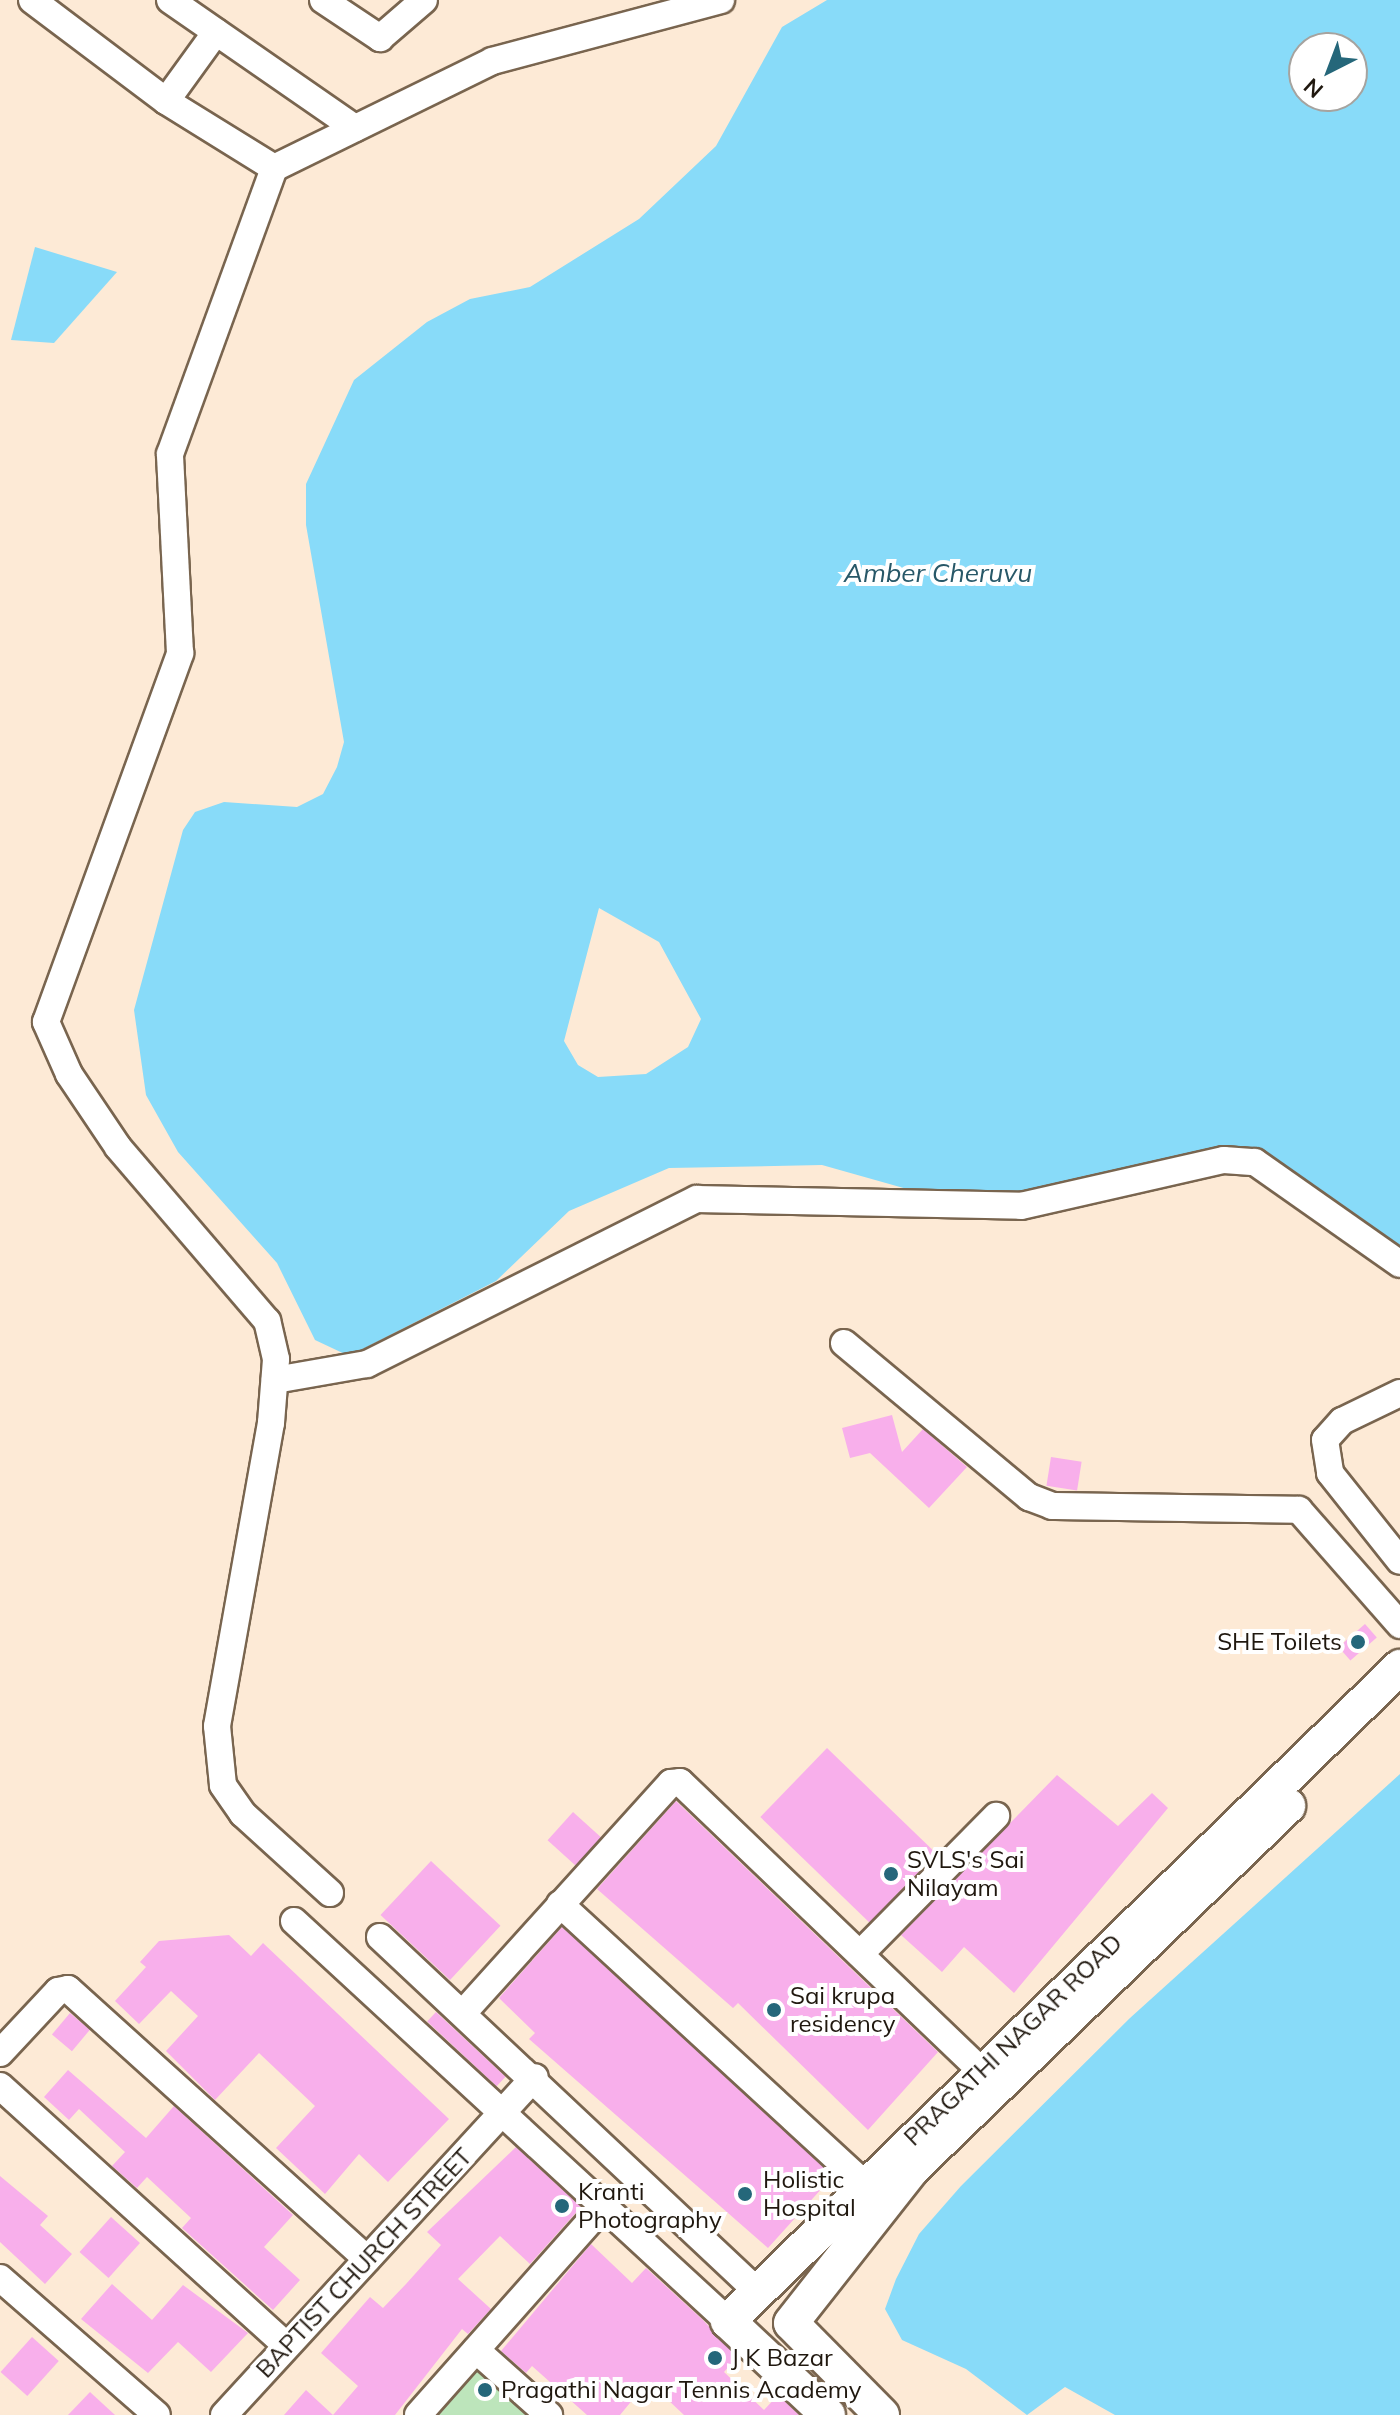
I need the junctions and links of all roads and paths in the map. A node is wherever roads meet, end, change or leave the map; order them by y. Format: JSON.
{"nodes":[{"id":1,"x":32,"y":0,"type":"edge"},
{"id":2,"x":170,"y":0,"type":"edge"},
{"id":3,"x":323,"y":0,"type":"edge"},
{"id":4,"x":424,"y":0,"type":"edge"},
{"id":5,"x":721,"y":0,"type":"edge"},
{"id":6,"x":216,"y":32,"type":"junction"},
{"id":7,"x":166,"y":101,"type":"junction"},
{"id":8,"x":355,"y":128,"type":"junction"},
{"id":9,"x":274,"y":168,"type":"junction"},
{"id":10,"x":1400,"y":1264,"type":"edge"},
{"id":11,"x":844,"y":1343,"type":"dead end"},
{"id":12,"x":275,"y":1380,"type":"junction"},
{"id":13,"x":1400,"y":1393,"type":"edge"},
{"id":14,"x":1400,"y":1561,"type":"edge"},
{"id":15,"x":1400,"y":1625,"type":"edge"},
{"id":16,"x":1400,"y":1667,"type":"edge"},
{"id":17,"x":1400,"y":1696,"type":"edge"},
{"id":18,"x":996,"y":1816,"type":"dead end"},
{"id":19,"x":330,"y":1893,"type":"dead end"},
{"id":20,"x":560,"y":1904,"type":"junction"},
{"id":21,"x":294,"y":1921,"type":"dead end"},
{"id":22,"x":380,"y":1937,"type":"dead end"},
{"id":23,"x":860,"y":1954,"type":"junction"},
{"id":24,"x":463,"y":2013,"type":"junction"},
{"id":25,"x":0,"y":2053,"type":"edge"},
{"id":26,"x":980,"y":2070,"type":"junction"},
{"id":27,"x":535,"y":2077,"type":"junction"},
{"id":28,"x":0,"y":2086,"type":"edge"},
{"id":29,"x":503,"y":2110,"type":"junction"},
{"id":30,"x":865,"y":2184,"type":"junction"},
{"id":31,"x":606,"y":2203,"type":"junction"},
{"id":32,"x":367,"y":2259,"type":"junction"},
{"id":33,"x":0,"y":2278,"type":"edge"},
{"id":34,"x":757,"y":2291,"type":"junction"},
{"id":35,"x":728,"y":2321,"type":"junction"},
{"id":36,"x":791,"y":2323,"type":"junction"},
{"id":37,"x":287,"y":2346,"type":"junction"},
{"id":38,"x":476,"y":2350,"type":"junction"},
{"id":39,"x":761,"y":2351,"type":"junction"},
{"id":40,"x":157,"y":2415,"type":"edge"},
{"id":41,"x":224,"y":2415,"type":"edge"},
{"id":42,"x":418,"y":2415,"type":"edge"},
{"id":43,"x":549,"y":2415,"type":"edge"},
{"id":44,"x":828,"y":2415,"type":"edge"},
{"id":45,"x":882,"y":2415,"type":"edge"}],
"edges":[{"from":1,"to":7,"type":"street"},
{"from":2,"to":6,"type":"street"},
{"from":3,"to":4,"type":"street"},
{"from":5,"to":8,"type":"street"},
{"from":6,"to":7,"type":"street"},
{"from":6,"to":8,"type":"street"},
{"from":7,"to":9,"type":"street"},
{"from":8,"to":9,"type":"street"},
{"from":9,"to":12,"type":"street"},
{"from":10,"to":12,"type":"street"},
{"from":11,"to":15,"type":"street"},
{"from":12,"to":19,"type":"street"},
{"from":13,"to":14,"type":"street"},
{"from":16,"to":26,"type":"main road","name":"PRAGATHI NAGAR ROAD"},
{"from":17,"to":36,"type":"main road","name":"PRAGATHI NAGAR ROAD"},
{"from":18,"to":23,"type":"street"},
{"from":20,"to":23,"type":"street"},
{"from":20,"to":24,"type":"street"},
{"from":20,"to":30,"type":"street"},
{"from":21,"to":29,"type":"street"},
{"from":22,"to":24,"type":"street"},
{"from":23,"to":26,"type":"street"},
{"from":24,"to":27,"type":"street"},
{"from":25,"to":32,"type":"street"},
{"from":26,"to":30,"type":"main road","name":"PRAGATHI NAGAR ROAD"},
{"from":27,"to":29,"type":"street","name":"BAPTIST CHURCH STREET"},
{"from":27,"to":34,"type":"street"},
{"from":28,"to":37,"type":"street"},
{"from":29,"to":31,"type":"street"},
{"from":29,"to":32,"type":"street","name":"BAPTIST CHURCH STREET"},
{"from":30,"to":34,"type":"main road","name":"PRAGATHI NAGAR ROAD"},
{"from":31,"to":35,"type":"street"},
{"from":31,"to":38,"type":"street"},
{"from":32,"to":37,"type":"street","name":"BAPTIST CHURCH STREET"},
{"from":33,"to":40,"type":"street"},
{"from":34,"to":35,"type":"main road","name":"PRAGATHI NAGAR ROAD"},
{"from":34,"to":36,"type":"main road"},
{"from":35,"to":39,"type":"main road"},
{"from":36,"to":39,"type":"main road","name":"PRAGATHI NAGAR ROAD"},
{"from":36,"to":45,"type":"main road"},
{"from":37,"to":41,"type":"street","name":"BAPTIST CHURCH STREET"},
{"from":38,"to":42,"type":"street"},
{"from":38,"to":43,"type":"street"},
{"from":39,"to":44,"type":"main road"}]}
